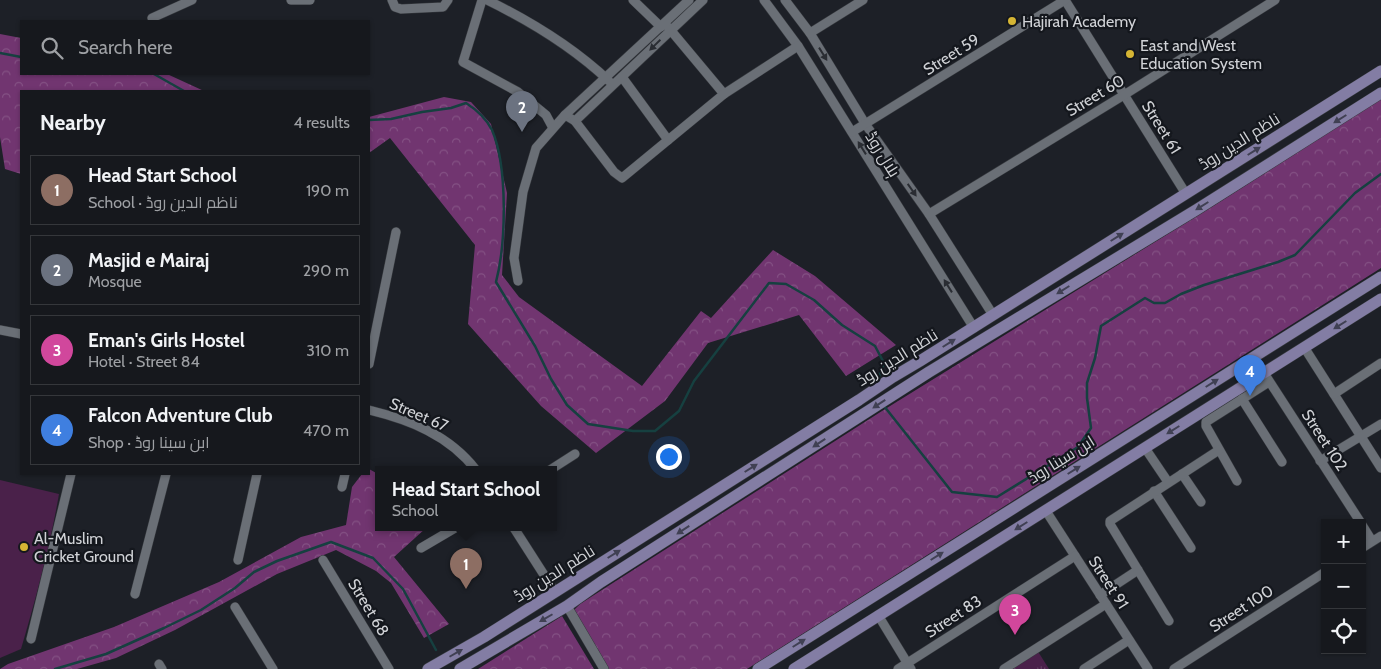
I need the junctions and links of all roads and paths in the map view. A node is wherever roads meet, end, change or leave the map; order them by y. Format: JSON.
{"nodes":[{"id":1,"x":192,"y":0,"type":"edge"},
{"id":2,"x":291,"y":0,"type":"edge"},
{"id":3,"x":310,"y":0,"type":"edge"},
{"id":4,"x":392,"y":0,"type":"edge"},
{"id":5,"x":448,"y":0,"type":"edge"},
{"id":6,"x":482,"y":0,"type":"edge"},
{"id":7,"x":488,"y":0,"type":"edge"},
{"id":8,"x":633,"y":0,"type":"edge"},
{"id":9,"x":689,"y":0,"type":"edge"},
{"id":10,"x":703,"y":0,"type":"edge"},
{"id":11,"x":764,"y":0,"type":"edge"},
{"id":12,"x":785,"y":0,"type":"edge"},
{"id":13,"x":863,"y":0,"type":"edge"},
{"id":14,"x":1065,"y":0,"type":"edge"},
{"id":15,"x":1275,"y":0,"type":"edge"},
{"id":16,"x":152,"y":18,"type":"dead end"},
{"id":17,"x":666,"y":27,"type":"junction"},
{"id":18,"x":810,"y":33,"type":"junction"},
{"id":19,"x":798,"y":46,"type":"junction"},
{"id":20,"x":1381,"y":71,"type":"edge"},
{"id":21,"x":622,"y":77,"type":"junction"},
{"id":22,"x":606,"y":78,"type":"junction"},
{"id":23,"x":613,"y":85,"type":"junction"},
{"id":24,"x":1381,"y":93,"type":"edge"},
{"id":25,"x":724,"y":94,"type":"junction"},
{"id":26,"x":1124,"y":95,"type":"junction"},
{"id":27,"x":566,"y":115,"type":"junction"},
{"id":28,"x":575,"y":121,"type":"junction"},
{"id":29,"x":866,"y":125,"type":"junction"},
{"id":30,"x":552,"y":128,"type":"junction"},
{"id":31,"x":852,"y":132,"type":"junction"},
{"id":32,"x":668,"y":140,"type":"junction"},
{"id":33,"x":1186,"y":194,"type":"junction"},
{"id":34,"x":929,"y":214,"type":"junction"},
{"id":35,"x":396,"y":232,"type":"dead end"},
{"id":36,"x":1098,"y":249,"type":"junction"},
{"id":37,"x":1107,"y":263,"type":"junction"},
{"id":38,"x":1381,"y":277,"type":"edge"},
{"id":39,"x":518,"y":281,"type":"dead end"},
{"id":40,"x":1381,"y":299,"type":"edge"},
{"id":41,"x":993,"y":315,"type":"junction"},
{"id":42,"x":974,"y":328,"type":"junction"},
{"id":43,"x":0,"y":331,"type":"edge"},
{"id":44,"x":20,"y":334,"type":"edge"},
{"id":45,"x":1304,"y":347,"type":"junction"},
{"id":46,"x":370,"y":359,"type":"edge"},
{"id":47,"x":920,"y":362,"type":"junction"},
{"id":48,"x":1381,"y":364,"type":"edge"},
{"id":49,"x":929,"y":372,"type":"junction"},
{"id":50,"x":1266,"y":377,"type":"junction"},
{"id":51,"x":1334,"y":394,"type":"junction"},
{"id":52,"x":1242,"y":399,"type":"junction"},
{"id":53,"x":370,"y":410,"type":"edge"},
{"id":54,"x":1381,"y":424,"type":"edge"},
{"id":55,"x":1361,"y":436,"type":"junction"},
{"id":56,"x":1145,"y":448,"type":"junction"},
{"id":57,"x":1220,"y":450,"type":"junction"},
{"id":58,"x":576,"y":454,"type":"dead end"},
{"id":59,"x":1320,"y":460,"type":"junction"},
{"id":60,"x":1282,"y":462,"type":"dead end"},
{"id":61,"x":472,"y":466,"type":"edge"},
{"id":62,"x":556,"y":466,"type":"edge"},
{"id":63,"x":1381,"y":468,"type":"edge"},
{"id":64,"x":1182,"y":474,"type":"junction"},
{"id":65,"x":72,"y":475,"type":"edge"},
{"id":66,"x":166,"y":475,"type":"edge"},
{"id":67,"x":257,"y":475,"type":"edge"},
{"id":68,"x":345,"y":475,"type":"edge"},
{"id":69,"x":1237,"y":481,"type":"dead end"},
{"id":70,"x":1168,"y":482,"type":"junction"},
{"id":71,"x":342,"y":486,"type":"dead end"},
{"id":72,"x":1154,"y":491,"type":"junction"},
{"id":73,"x":1039,"y":492,"type":"junction"},
{"id":74,"x":1201,"y":502,"type":"dead end"},
{"id":75,"x":1048,"y":509,"type":"junction"},
{"id":76,"x":1358,"y":519,"type":"edge"},
{"id":77,"x":450,"y":531,"type":"edge"},
{"id":78,"x":516,"y":531,"type":"edge"},
{"id":79,"x":1366,"y":532,"type":"edge"},
{"id":80,"x":1381,"y":536,"type":"edge"},
{"id":81,"x":1372,"y":541,"type":"junction"},
{"id":82,"x":1366,"y":545,"type":"edge"},
{"id":83,"x":421,"y":548,"type":"dead end"},
{"id":84,"x":1191,"y":548,"type":"dead end"},
{"id":85,"x":1075,"y":556,"type":"junction"},
{"id":86,"x":238,"y":560,"type":"dead end"},
{"id":87,"x":323,"y":560,"type":"dead end"},
{"id":88,"x":592,"y":568,"type":"junction"},
{"id":89,"x":1138,"y":570,"type":"junction"},
{"id":90,"x":1321,"y":575,"type":"edge"},
{"id":91,"x":601,"y":582,"type":"junction"},
{"id":92,"x":555,"y":592,"type":"junction"},
{"id":93,"x":135,"y":594,"type":"dead end"},
{"id":94,"x":1100,"y":595,"type":"junction"},
{"id":95,"x":1106,"y":604,"type":"junction"},
{"id":96,"x":567,"y":606,"type":"junction"},
{"id":97,"x":235,"y":607,"type":"dead end"},
{"id":98,"x":878,"y":615,"type":"junction"},
{"id":99,"x":1169,"y":621,"type":"dead end"},
{"id":100,"x":31,"y":639,"type":"dead end"},
{"id":101,"x":1129,"y":640,"type":"junction"},
{"id":102,"x":909,"y":666,"type":"edge"},
{"id":103,"x":273,"y":669,"type":"edge"},
{"id":104,"x":388,"y":669,"type":"edge"},
{"id":105,"x":430,"y":669,"type":"edge"},
{"id":106,"x":460,"y":669,"type":"edge"},
{"id":107,"x":604,"y":669,"type":"edge"},
{"id":108,"x":758,"y":669,"type":"edge"},
{"id":109,"x":794,"y":669,"type":"edge"},
{"id":110,"x":898,"y":669,"type":"edge"},
{"id":111,"x":1004,"y":669,"type":"edge"},
{"id":112,"x":1084,"y":669,"type":"edge"},
{"id":113,"x":1148,"y":669,"type":"edge"},
{"id":114,"x":1174,"y":669,"type":"edge"}],
"edges":[{"from":1,"to":16,"type":"street"},
{"from":2,"to":3,"type":"street"},
{"from":4,"to":5,"type":"street"},
{"from":6,"to":30,"type":"street"},
{"from":7,"to":22,"type":"street"},
{"from":8,"to":17,"type":"street"},
{"from":9,"to":17,"type":"street"},
{"from":10,"to":17,"type":"street"},
{"from":11,"to":19,"type":"street","name":"ہلال روڈ"},
{"from":12,"to":18,"type":"street","name":"ہلال روڈ"},
{"from":13,"to":18,"type":"street"},
{"from":14,"to":26,"type":"street","name":"Street 61"},
{"from":14,"to":29,"type":"street","name":"Street 59"},
{"from":15,"to":26,"type":"street","name":"Street 60"},
{"from":17,"to":21,"type":"street","one_way":true},
{"from":17,"to":22,"type":"street"},
{"from":17,"to":25,"type":"street"},
{"from":18,"to":29,"type":"street","name":"ہلال روڈ","one_way":true},
{"from":19,"to":25,"type":"street"},
{"from":19,"to":31,"type":"street","name":"ہلال روڈ"},
{"from":33,"to":20,"type":"main road","name":"ناظم الدین روڈ","one_way":true},
{"from":21,"to":23,"type":"street"},
{"from":21,"to":32,"type":"street"},
{"from":22,"to":23,"type":"street"},
{"from":22,"to":27,"type":"street"},
{"from":23,"to":28,"type":"street"},
{"from":24,"to":37,"type":"main road","name":"ناظم الدین روڈ","one_way":true},
{"from":25,"to":32,"type":"street"},
{"from":26,"to":33,"type":"street","name":"Street 61"},
{"from":26,"to":34,"type":"street","name":"Street 60"},
{"from":27,"to":28,"type":"street"},
{"from":27,"to":30,"type":"street"},
{"from":28,"to":32,"type":"street"},
{"from":29,"to":31,"type":"street","name":"Street 59"},
{"from":29,"to":34,"type":"street","name":"ہلال روڈ","one_way":true},
{"from":30,"to":39,"type":"street"},
{"from":42,"to":31,"type":"street","name":"ہلال روڈ","one_way":true},
{"from":36,"to":33,"type":"main road","name":"ناظم الدین روڈ","one_way":true},
{"from":34,"to":41,"type":"street","name":"ہلال روڈ"},
{"from":35,"to":46,"type":"street"},
{"from":36,"to":37,"type":"main road"},
{"from":36,"to":41,"type":"main road","name":"ناظم الدین روڈ"},
{"from":37,"to":49,"type":"main road","name":"ناظم الدین روڈ","one_way":true},
{"from":73,"to":38,"type":"main road","name":"ابن سینا روڈ","one_way":true},
{"from":40,"to":45,"type":"main road","one_way":true},
{"from":41,"to":42,"type":"main road","name":"ناظم الدین روڈ"},
{"from":47,"to":42,"type":"main road","name":"ناظم الدین روڈ","one_way":true},
{"from":43,"to":44,"type":"street"},
{"from":45,"to":50,"type":"main road"},
{"from":45,"to":51,"type":"street"},
{"from":47,"to":49,"type":"main road"},
{"from":88,"to":47,"type":"main road","name":"ناظم الدین روڈ","one_way":true},
{"from":48,"to":51,"type":"street"},
{"from":49,"to":91,"type":"main road","name":"ناظم الدین روڈ","one_way":true},
{"from":50,"to":52,"type":"street"},
{"from":50,"to":56,"type":"main road","one_way":true},
{"from":50,"to":59,"type":"street","name":"Street 102"},
{"from":51,"to":55,"type":"street"},
{"from":52,"to":57,"type":"street"},
{"from":52,"to":60,"type":"street"},
{"from":53,"to":61,"type":"street","name":"Street 67"},
{"from":54,"to":55,"type":"street"},
{"from":55,"to":59,"type":"street"},
{"from":55,"to":63,"type":"street"},
{"from":56,"to":70,"type":"street"},
{"from":56,"to":75,"type":"main road"},
{"from":57,"to":64,"type":"street"},
{"from":57,"to":69,"type":"street"},
{"from":58,"to":62,"type":"street"},
{"from":59,"to":76,"type":"street","name":"Street 102"},
{"from":64,"to":70,"type":"street"},
{"from":64,"to":74,"type":"street"},
{"from":65,"to":100,"type":"street"},
{"from":66,"to":93,"type":"street"},
{"from":67,"to":86,"type":"street"},
{"from":68,"to":71,"type":"street"},
{"from":70,"to":72,"type":"street"},
{"from":72,"to":84,"type":"street"},
{"from":72,"to":89,"type":"street"},
{"from":73,"to":75,"type":"main road"},
{"from":108,"to":73,"type":"main road","name":"ابن سینا روڈ","one_way":true},
{"from":75,"to":85,"type":"street","name":"Street 91"},
{"from":75,"to":98,"type":"main road","one_way":true},
{"from":77,"to":83,"type":"street"},
{"from":78,"to":92,"type":"street"},
{"from":79,"to":81,"type":"street","name":"Street 102"},
{"from":80,"to":81,"type":"street"},
{"from":81,"to":82,"type":"street"},
{"from":85,"to":94,"type":"street","name":"Street 91"},
{"from":85,"to":102,"type":"street","name":"Street 83"},
{"from":87,"to":104,"type":"street","name":"Street 68"},
{"from":88,"to":91,"type":"main road"},
{"from":88,"to":92,"type":"main road","name":"ناظم الدین روڈ"},
{"from":89,"to":94,"type":"street"},
{"from":89,"to":99,"type":"street"},
{"from":90,"to":114,"type":"street","name":"Street 100"},
{"from":91,"to":96,"type":"main road","name":"ناظم الدین روڈ"},
{"from":105,"to":92,"type":"main road","name":"ناظم الدین روڈ","one_way":true},
{"from":94,"to":95,"type":"street","name":"Street 91"},
{"from":95,"to":101,"type":"street","name":"Street 91"},
{"from":95,"to":111,"type":"street"},
{"from":96,"to":106,"type":"main road","name":"ناظم الدین روڈ","one_way":true},
{"from":96,"to":107,"type":"street"},
{"from":97,"to":103,"type":"street"},
{"from":98,"to":102,"type":"street"},
{"from":98,"to":109,"type":"main road"},
{"from":101,"to":112,"type":"street"},
{"from":101,"to":113,"type":"street","name":"Street 91"},
{"from":102,"to":110,"type":"street","name":"Street 83"}]}
